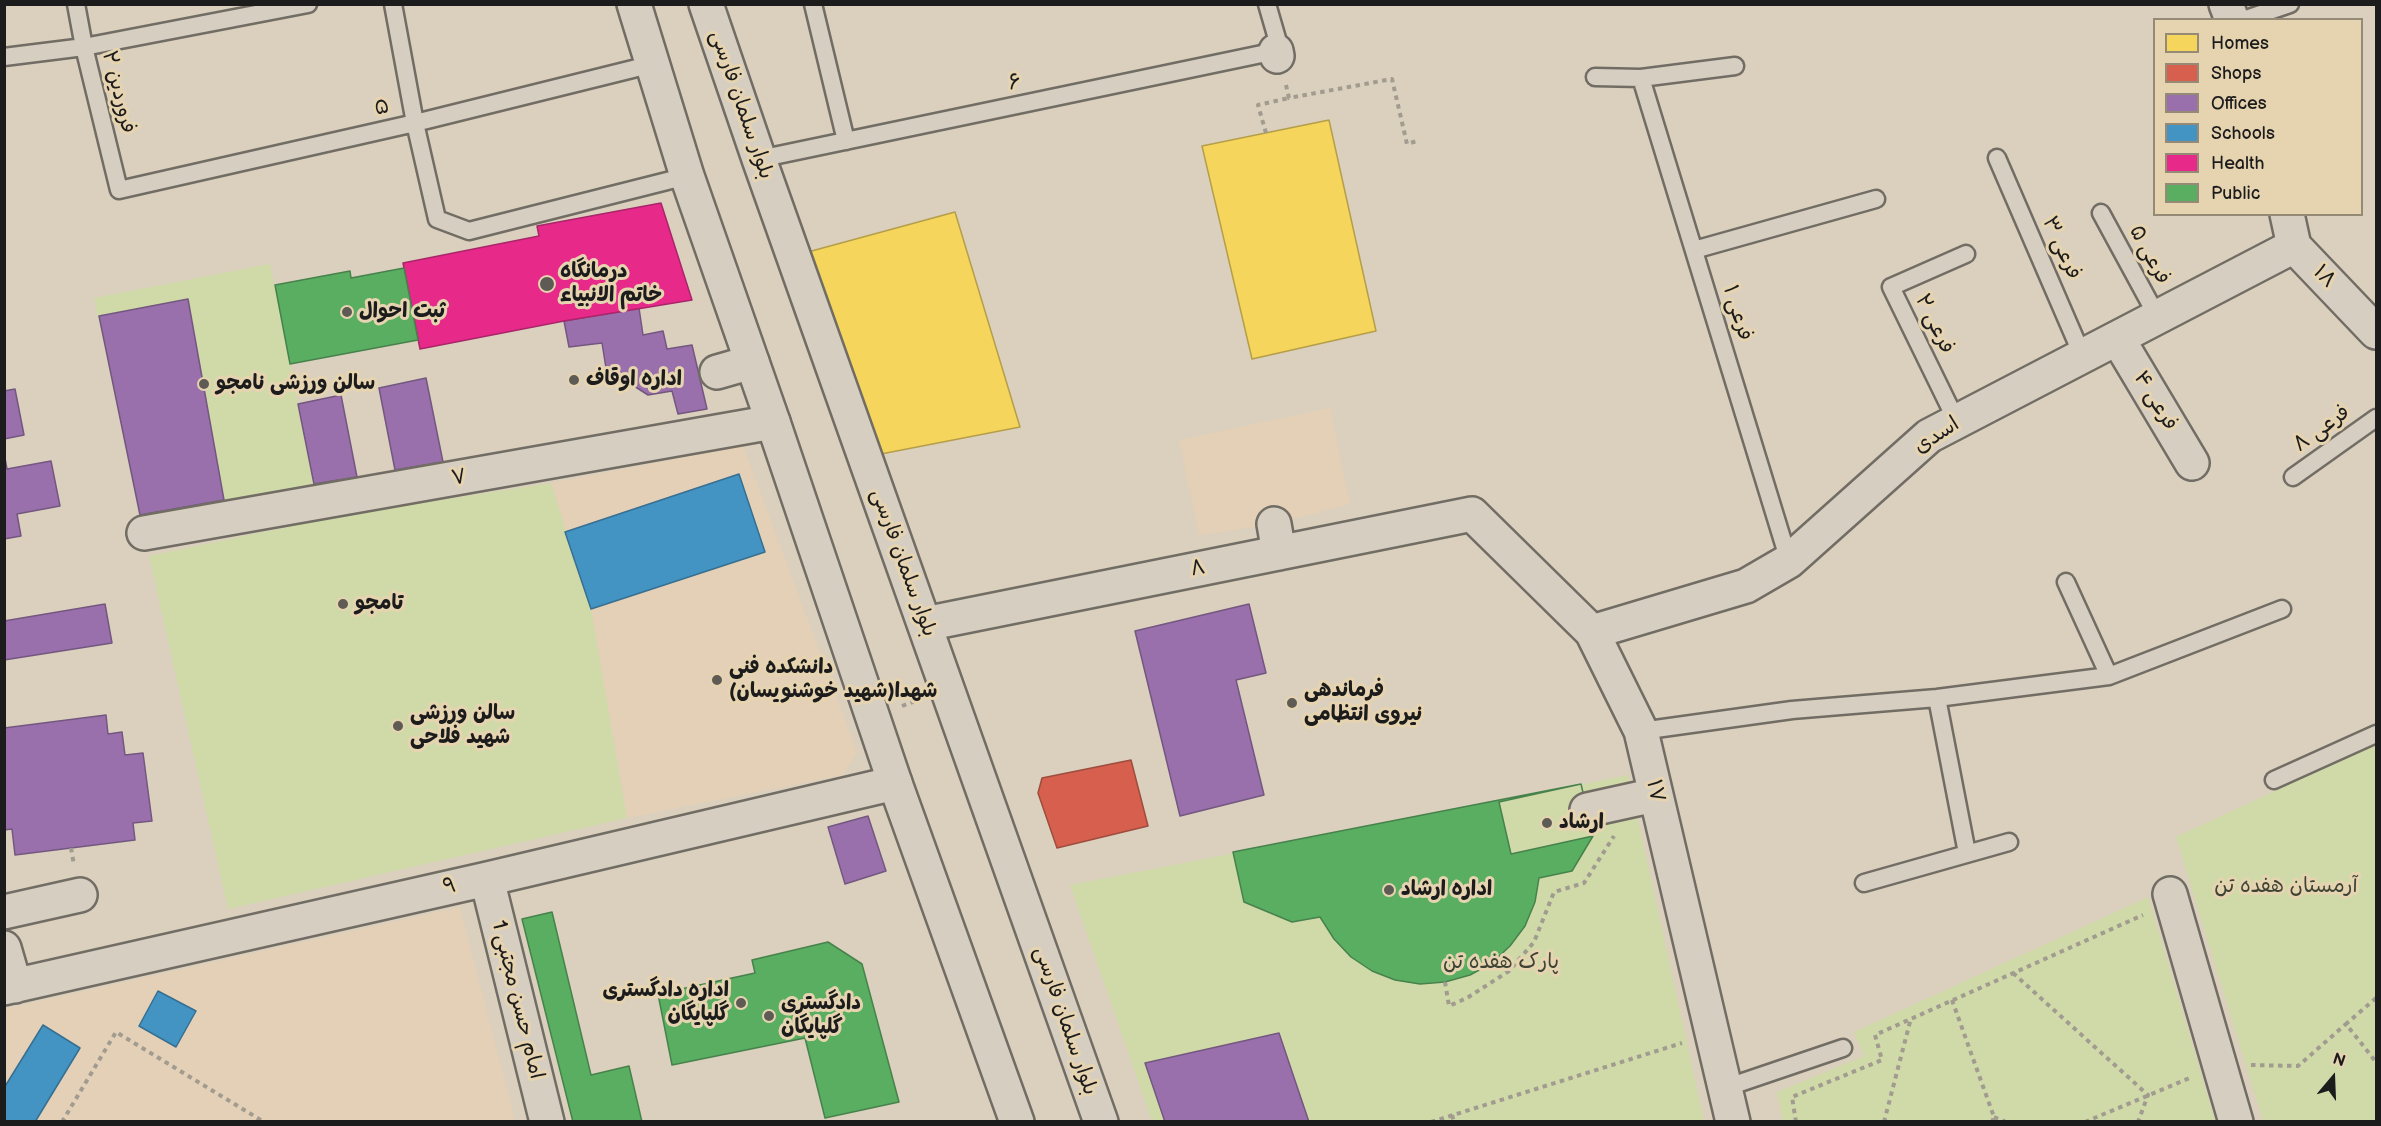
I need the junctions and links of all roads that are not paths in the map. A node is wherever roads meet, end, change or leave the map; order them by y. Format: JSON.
{"nodes":[{"id":1,"x":76,"y":4,"type":"edge"},
{"id":2,"x":308,"y":4,"type":"edge"},
{"id":3,"x":393,"y":4,"type":"edge"},
{"id":4,"x":634,"y":4,"type":"edge"},
{"id":5,"x":706,"y":4,"type":"edge"},
{"id":6,"x":813,"y":4,"type":"edge"},
{"id":7,"x":1267,"y":4,"type":"edge"},
{"id":8,"x":2290,"y":4,"type":"edge"},
{"id":9,"x":2249,"y":18,"type":"edge"},
{"id":10,"x":84,"y":46,"type":"junction"},
{"id":11,"x":4,"y":57,"type":"edge"},
{"id":12,"x":653,"y":64,"type":"junction"},
{"id":13,"x":1735,"y":66,"type":"dead end"},
{"id":14,"x":1595,"y":76,"type":"dead end"},
{"id":15,"x":1641,"y":78,"type":"junction"},
{"id":16,"x":415,"y":123,"type":"junction"},
{"id":17,"x":846,"y":141,"type":"junction"},
{"id":18,"x":1997,"y":158,"type":"dead end"},
{"id":19,"x":759,"y":159,"type":"junction"},
{"id":20,"x":687,"y":176,"type":"junction"},
{"id":21,"x":119,"y":190,"type":"joint"},
{"id":22,"x":1876,"y":199,"type":"dead end"},
{"id":23,"x":2101,"y":213,"type":"dead end"},
{"id":24,"x":2287,"y":216,"type":"edge"},
{"id":25,"x":2294,"y":246,"type":"junction"},
{"id":26,"x":1694,"y":250,"type":"junction"},
{"id":27,"x":1966,"y":254,"type":"dead end"},
{"id":28,"x":2158,"y":318,"type":"junction"},
{"id":29,"x":2376,"y":332,"type":"edge"},
{"id":30,"x":2118,"y":339,"type":"junction"},
{"id":31,"x":2083,"y":357,"type":"junction"},
{"id":32,"x":752,"y":362,"type":"junction"},
{"id":33,"x":717,"y":372,"type":"dead end"},
{"id":34,"x":2376,"y":418,"type":"edge"},
{"id":35,"x":773,"y":422,"type":"junction"},
{"id":36,"x":1958,"y":422,"type":"junction"},
{"id":37,"x":2192,"y":463,"type":"dead end"},
{"id":38,"x":2293,"y":477,"type":"dead end"},
{"id":39,"x":1472,"y":514,"type":"joint"},
{"id":40,"x":144,"y":533,"type":"dead end"},
{"id":41,"x":1789,"y":561,"type":"junction"},
{"id":42,"x":2066,"y":582,"type":"dead end"},
{"id":43,"x":2282,"y":609,"type":"dead end"},
{"id":44,"x":925,"y":624,"type":"junction"},
{"id":45,"x":1592,"y":632,"type":"junction"},
{"id":46,"x":2109,"y":676,"type":"junction"},
{"id":47,"x":1937,"y":698,"type":"junction"},
{"id":48,"x":1641,"y":731,"type":"junction"},
{"id":49,"x":2376,"y":734,"type":"edge"},
{"id":50,"x":2274,"y":780,"type":"dead end"},
{"id":51,"x":895,"y":783,"type":"junction"},
{"id":52,"x":1655,"y":795,"type":"junction"},
{"id":53,"x":1599,"y":807,"type":"road end"},
{"id":54,"x":2009,"y":842,"type":"dead end"},
{"id":55,"x":1967,"y":853,"type":"junction"},
{"id":56,"x":487,"y":879,"type":"junction"},
{"id":57,"x":1864,"y":884,"type":"dead end"},
{"id":58,"x":2170,"y":894,"type":"dead end"},
{"id":59,"x":80,"y":895,"type":"dead end"},
{"id":60,"x":4,"y":912,"type":"edge"},
{"id":61,"x":4,"y":948,"type":"edge"},
{"id":62,"x":10,"y":987,"type":"edge"},
{"id":63,"x":1843,"y":1048,"type":"dead end"},
{"id":64,"x":1725,"y":1088,"type":"junction"},
{"id":65,"x":547,"y":1122,"type":"edge"},
{"id":66,"x":1017,"y":1122,"type":"edge"},
{"id":67,"x":1101,"y":1122,"type":"edge"},
{"id":68,"x":1733,"y":1122,"type":"edge"},
{"id":69,"x":2235,"y":1122,"type":"edge"}],
"edges":[{"from":1,"to":10,"type":"lane","name":"فروردین ۲"},
{"from":2,"to":10,"type":"lane"},
{"from":3,"to":16,"type":"lane"},
{"from":4,"to":12,"type":"street"},
{"from":5,"to":19,"type":"street","name":"بلوار سلمان فارسی"},
{"from":6,"to":17,"type":"lane"},
{"from":7,"to":17,"type":"lane","name":"۶"},
{"from":8,"to":9,"type":"lane"},
{"from":10,"to":11,"type":"lane"},
{"from":10,"to":21,"type":"lane","name":"فروردین ۲"},
{"from":12,"to":16,"type":"lane","name":"۵"},
{"from":12,"to":20,"type":"street"},
{"from":13,"to":15,"type":"lane"},
{"from":14,"to":15,"type":"lane"},
{"from":15,"to":26,"type":"lane","name":"فرعی ۱"},
{"from":16,"to":20,"type":"lane"},
{"from":16,"to":21,"type":"lane","name":"۵"},
{"from":17,"to":19,"type":"lane","name":"۶"},
{"from":18,"to":31,"type":"lane","name":"فرعی ۳"},
{"from":19,"to":44,"type":"street","name":"بلوار سلمان فارسی"},
{"from":20,"to":32,"type":"street"},
{"from":22,"to":26,"type":"lane"},
{"from":23,"to":28,"type":"lane","name":"فرعی ۵"},
{"from":24,"to":25,"type":"street"},
{"from":25,"to":28,"type":"street","name":"اسدی"},
{"from":25,"to":29,"type":"street","name":"۱۸"},
{"from":26,"to":41,"type":"lane","name":"فرعی ۱"},
{"from":27,"to":36,"type":"lane","name":"فرعی ۲"},
{"from":28,"to":30,"type":"street","name":"اسدی"},
{"from":30,"to":31,"type":"street","name":"اسدی"},
{"from":30,"to":37,"type":"street","name":"فرعی ۴"},
{"from":31,"to":36,"type":"street","name":"اسدی"},
{"from":32,"to":33,"type":"street"},
{"from":32,"to":35,"type":"street"},
{"from":34,"to":38,"type":"lane","name":"فرعی ۸"},
{"from":35,"to":40,"type":"street","name":"۷"},
{"from":35,"to":51,"type":"street"},
{"from":36,"to":41,"type":"street","name":"اسدی"},
{"from":39,"to":44,"type":"street","name":"۸"},
{"from":39,"to":45,"type":"street","name":"۱۷"},
{"from":41,"to":45,"type":"street","name":"اسدی"},
{"from":42,"to":46,"type":"lane"},
{"from":43,"to":46,"type":"lane"},
{"from":44,"to":67,"type":"street","name":"بلوار سلمان فارسی"},
{"from":45,"to":48,"type":"street","name":"۱۷"},
{"from":46,"to":47,"type":"lane"},
{"from":47,"to":48,"type":"lane"},
{"from":47,"to":55,"type":"lane"},
{"from":48,"to":52,"type":"street","name":"۱۷"},
{"from":49,"to":50,"type":"lane"},
{"from":51,"to":56,"type":"street","name":"۹"},
{"from":51,"to":66,"type":"street"},
{"from":52,"to":53,"type":"street"},
{"from":52,"to":64,"type":"street","name":"۱۷"},
{"from":54,"to":55,"type":"lane"},
{"from":55,"to":57,"type":"lane"},
{"from":56,"to":62,"type":"street","name":"۹"},
{"from":56,"to":65,"type":"street","name":"امام حسن مجتبی 1"},
{"from":58,"to":69,"type":"street"},
{"from":59,"to":60,"type":"street"},
{"from":61,"to":62,"type":"street"},
{"from":63,"to":64,"type":"lane"},
{"from":64,"to":68,"type":"street","name":"۱۷"}]}
